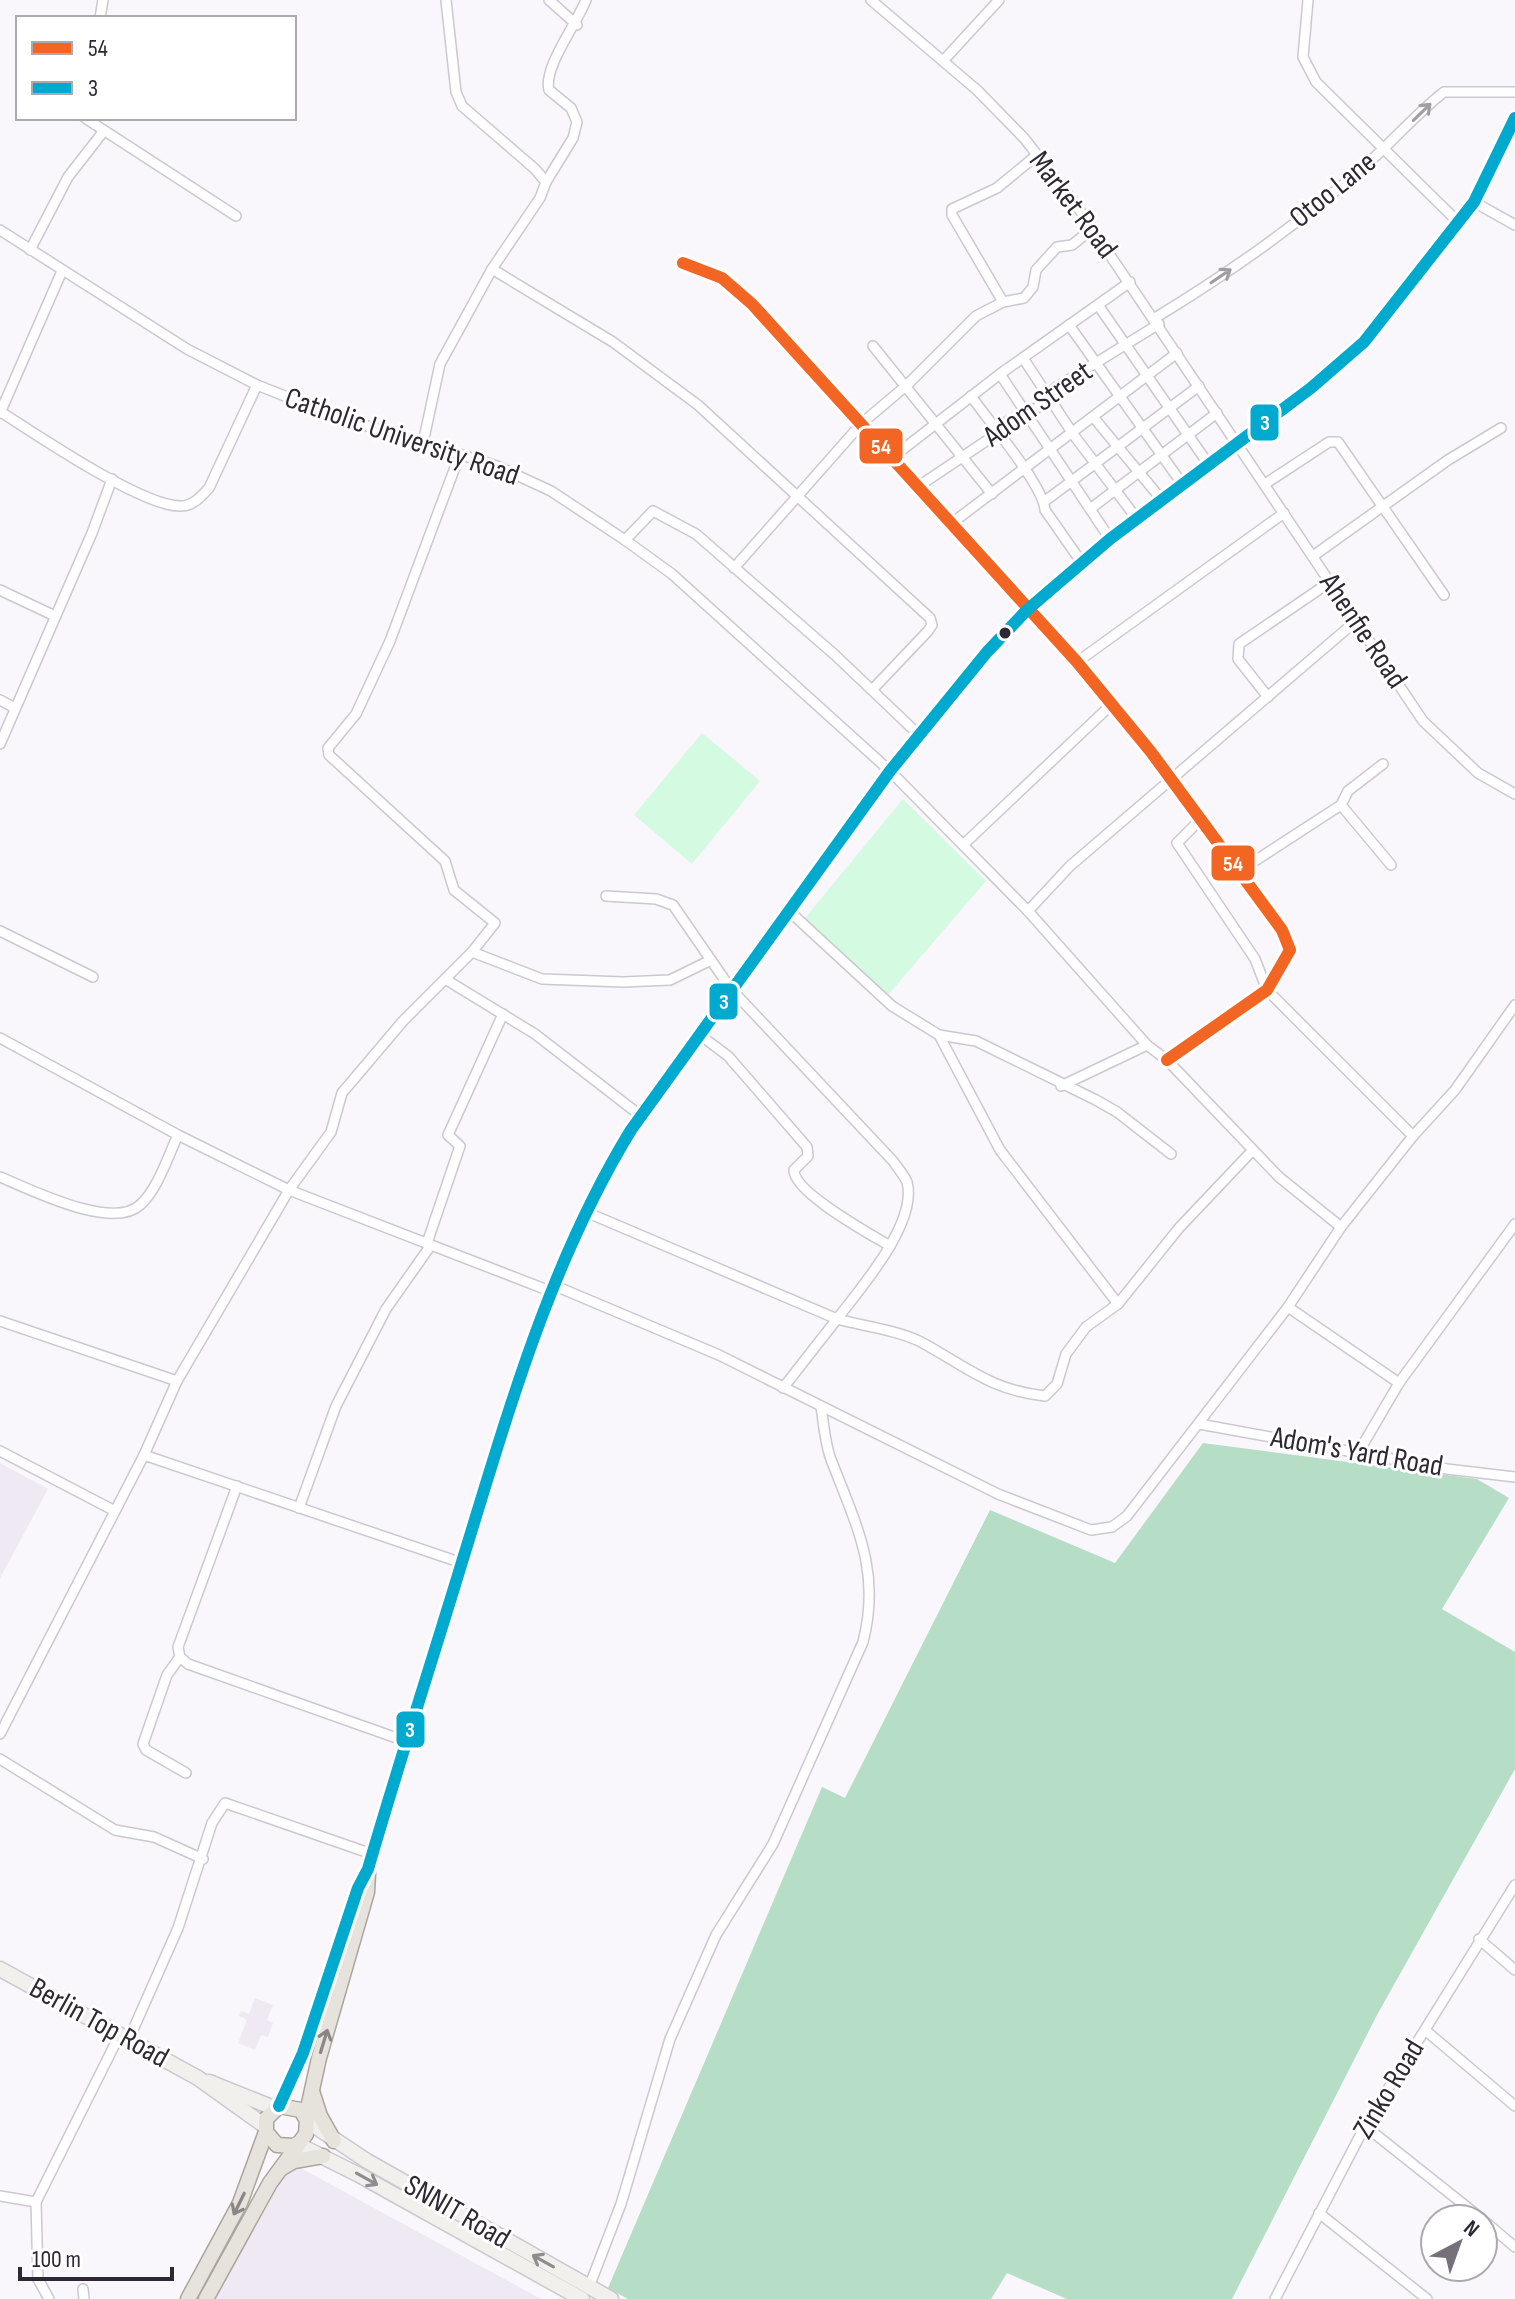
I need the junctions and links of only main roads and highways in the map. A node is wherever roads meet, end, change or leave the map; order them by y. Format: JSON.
{"nodes":[{"id":1,"x":1515,"y":118,"type":"edge"},
{"id":2,"x":370,"y":1861,"type":"junction"},
{"id":3,"x":311,"y":2089,"type":"junction"},
{"id":4,"x":277,"y":2107,"type":"junction"},
{"id":5,"x":306,"y":2119,"type":"junction"},
{"id":6,"x":266,"y":2129,"type":"junction"},
{"id":7,"x":334,"y":2141,"type":"road end"},
{"id":8,"x":296,"y":2145,"type":"junction"},
{"id":9,"x":323,"y":2156,"type":"road end"},
{"id":10,"x":278,"y":2170,"type":"junction"},
{"id":11,"x":188,"y":2299,"type":"edge"},
{"id":12,"x":206,"y":2299,"type":"edge"}],
"edges":[{"from":1,"to":2,"type":"main road"},
{"from":3,"to":2,"type":"main road","one_way":true},
{"from":2,"to":4,"type":"main road"},
{"from":3,"to":5,"type":"main road"},
{"from":3,"to":7,"type":"main road"},
{"from":4,"to":5,"type":"main road"},
{"from":4,"to":6,"type":"main road"},
{"from":5,"to":8,"type":"main road"},
{"from":6,"to":8,"type":"main road"},
{"from":6,"to":11,"type":"main road","one_way":true},
{"from":8,"to":10,"type":"main road"},
{"from":9,"to":10,"type":"main road"},
{"from":10,"to":12,"type":"main road"}]}
